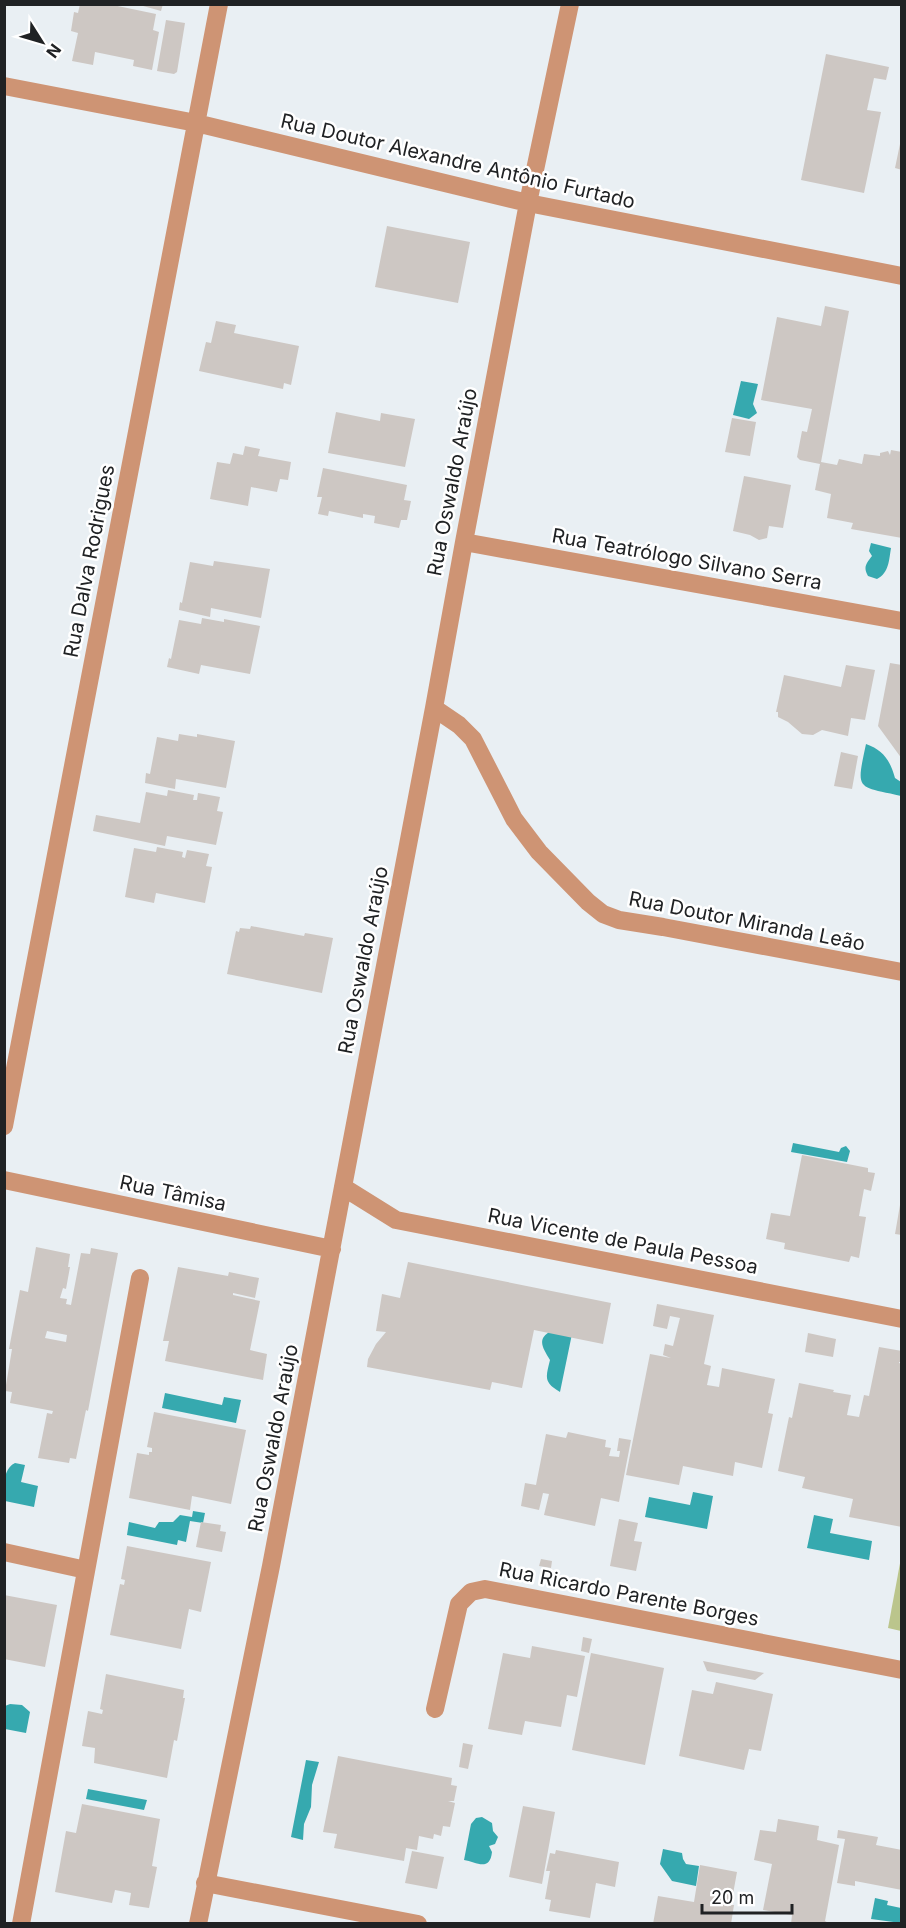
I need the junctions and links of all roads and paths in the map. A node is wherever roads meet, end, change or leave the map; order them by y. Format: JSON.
{"nodes":[{"id":1,"x":219,"y":4,"type":"edge"},
{"id":2,"x":570,"y":4,"type":"edge"},
{"id":3,"x":4,"y":86,"type":"edge"},
{"id":4,"x":196,"y":123,"type":"junction"},
{"id":5,"x":528,"y":204,"type":"junction"},
{"id":6,"x":902,"y":276,"type":"edge"},
{"id":7,"x":464,"y":542,"type":"junction"},
{"id":8,"x":902,"y":621,"type":"edge"},
{"id":9,"x":434,"y":708,"type":"junction"},
{"id":10,"x":902,"y":972,"type":"edge"},
{"id":11,"x":4,"y":1126,"type":"edge"},
{"id":12,"x":4,"y":1180,"type":"edge"},
{"id":13,"x":343,"y":1187,"type":"junction"},
{"id":14,"x":332,"y":1249,"type":"junction"},
{"id":15,"x":140,"y":1278,"type":"dead end"},
{"id":16,"x":902,"y":1319,"type":"edge"},
{"id":17,"x":4,"y":1552,"type":"edge"},
{"id":18,"x":86,"y":1570,"type":"junction"},
{"id":19,"x":902,"y":1670,"type":"edge"},
{"id":20,"x":435,"y":1709,"type":"dead end"},
{"id":21,"x":205,"y":1883,"type":"junction"},
{"id":22,"x":21,"y":1923,"type":"edge"},
{"id":23,"x":198,"y":1923,"type":"edge"},
{"id":24,"x":418,"y":1923,"type":"edge"}],
"edges":[{"from":1,"to":4,"type":"street","name":"Rua Dalva Rodrigues"},
{"from":2,"to":5,"type":"street","name":"Rua Oswaldo Araújo"},
{"from":3,"to":4,"type":"street","name":"Rua Doutor Alexandre Antônio Furtado"},
{"from":4,"to":5,"type":"street","name":"Rua Doutor Alexandre Antônio Furtado"},
{"from":4,"to":11,"type":"street","name":"Rua Dalva Rodrigues"},
{"from":5,"to":6,"type":"street","name":"Rua Doutor Alexandre Antônio Furtado"},
{"from":5,"to":7,"type":"street","name":"Rua Oswaldo Araújo"},
{"from":7,"to":8,"type":"street","name":"Rua Teatrólogo Silvano Serra"},
{"from":7,"to":9,"type":"street","name":"Rua Oswaldo Araújo"},
{"from":9,"to":10,"type":"street","name":"Rua Doutor Miranda Leão"},
{"from":9,"to":13,"type":"street","name":"Rua Oswaldo Araújo"},
{"from":12,"to":14,"type":"street","name":"Rua Tâmisa"},
{"from":13,"to":14,"type":"street","name":"Rua Oswaldo Araújo"},
{"from":13,"to":16,"type":"street","name":"Rua Vicente de Paula Pessoa"},
{"from":14,"to":21,"type":"street","name":"Rua Oswaldo Araújo"},
{"from":15,"to":18,"type":"street"},
{"from":17,"to":18,"type":"street"},
{"from":18,"to":22,"type":"street"},
{"from":19,"to":20,"type":"street","name":"Rua Ricardo Parente Borges"},
{"from":21,"to":23,"type":"street","name":"Rua Oswaldo Araújo"},
{"from":21,"to":24,"type":"street"}]}
